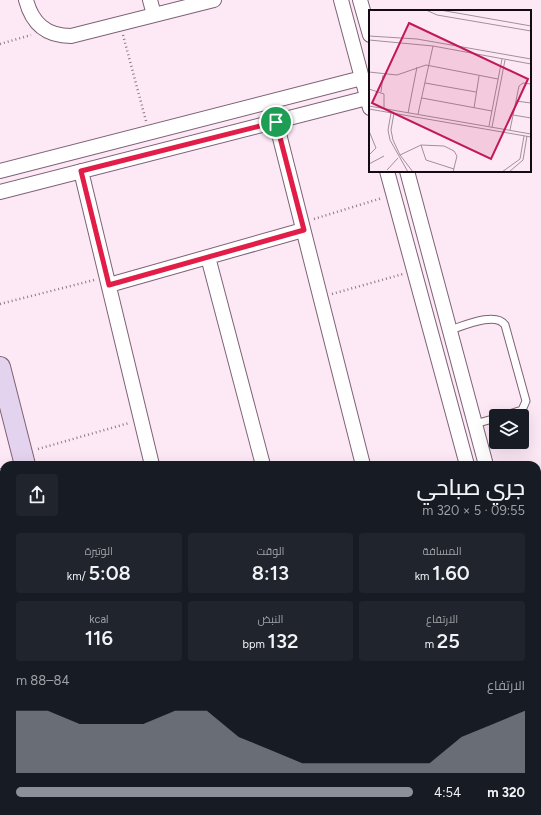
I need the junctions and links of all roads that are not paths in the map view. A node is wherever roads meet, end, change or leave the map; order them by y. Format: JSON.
{"nodes":[{"id":1,"x":26,"y":0,"type":"edge"},
{"id":2,"x":150,"y":0,"type":"edge"},
{"id":3,"x":214,"y":0,"type":"edge"},
{"id":4,"x":340,"y":0,"type":"edge"},
{"id":5,"x":360,"y":0,"type":"edge"},
{"id":6,"x":154,"y":15,"type":"junction"},
{"id":7,"x":369,"y":32,"type":"edge"},
{"id":8,"x":362,"y":78,"type":"junction"},
{"id":9,"x":369,"y":103,"type":"edge"},
{"id":10,"x":276,"y":122,"type":"junction"},
{"id":11,"x":0,"y":171,"type":"edge"},
{"id":12,"x":81,"y":171,"type":"junction"},
{"id":13,"x":387,"y":172,"type":"edge"},
{"id":14,"x":408,"y":172,"type":"edge"},
{"id":15,"x":0,"y":192,"type":"edge"},
{"id":16,"x":302,"y":226,"type":"junction"},
{"id":17,"x":208,"y":257,"type":"junction"},
{"id":18,"x":108,"y":281,"type":"junction"},
{"id":19,"x":450,"y":330,"type":"junction"},
{"id":20,"x":0,"y":367,"type":"edge"},
{"id":21,"x":522,"y":409,"type":"edge"},
{"id":22,"x":489,"y":420,"type":"edge"},
{"id":23,"x":475,"y":424,"type":"junction"},
{"id":24,"x":23,"y":460,"type":"edge"},
{"id":25,"x":151,"y":461,"type":"edge"},
{"id":26,"x":262,"y":461,"type":"edge"},
{"id":27,"x":362,"y":461,"type":"edge"},
{"id":28,"x":466,"y":461,"type":"edge"},
{"id":29,"x":485,"y":461,"type":"edge"}],
"edges":[{"from":1,"to":6,"type":"street"},
{"from":2,"to":6,"type":"street"},
{"from":3,"to":6,"type":"street"},
{"from":4,"to":8,"type":"street"},
{"from":5,"to":7,"type":"street"},
{"from":8,"to":9,"type":"street"},
{"from":8,"to":11,"type":"street"},
{"from":9,"to":10,"type":"street"},
{"from":10,"to":12,"type":"street"},
{"from":10,"to":16,"type":"street"},
{"from":12,"to":15,"type":"street"},
{"from":12,"to":18,"type":"street"},
{"from":13,"to":28,"type":"street"},
{"from":14,"to":19,"type":"street"},
{"from":16,"to":17,"type":"street"},
{"from":16,"to":27,"type":"street"},
{"from":17,"to":18,"type":"street"},
{"from":17,"to":26,"type":"street"},
{"from":18,"to":25,"type":"street"},
{"from":19,"to":21,"type":"lane"},
{"from":19,"to":23,"type":"street"},
{"from":20,"to":24,"type":"street"},
{"from":22,"to":23,"type":"lane"},
{"from":23,"to":29,"type":"street"}]}
